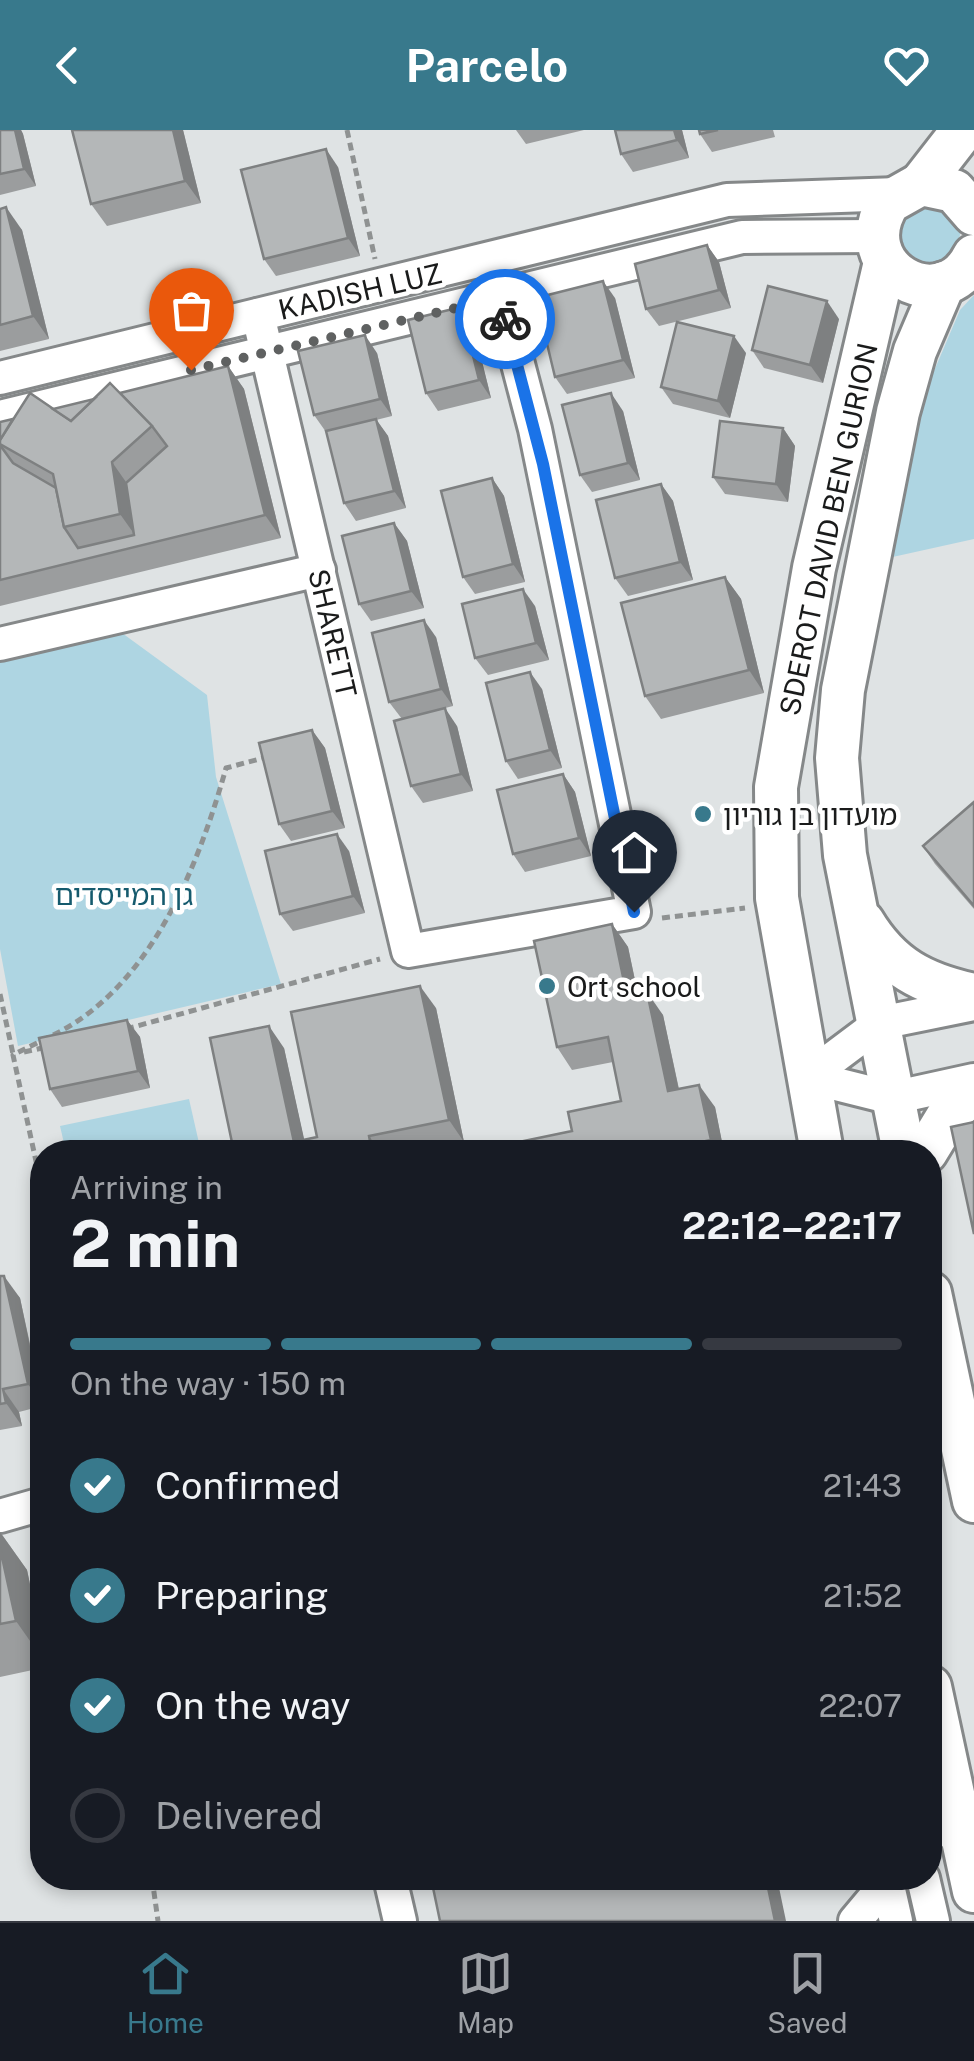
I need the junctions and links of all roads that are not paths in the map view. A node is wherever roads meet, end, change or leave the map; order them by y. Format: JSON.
{"nodes":[{"id":1,"x":962,"y":130,"type":"edge"},
{"id":2,"x":910,"y":189,"type":"junction"},
{"id":3,"x":974,"y":214,"type":"edge"},
{"id":4,"x":881,"y":249,"type":"junction"},
{"id":5,"x":490,"y":261,"type":"junction"},
{"id":6,"x":959,"y":270,"type":"edge"},
{"id":7,"x":499,"y":298,"type":"junction"},
{"id":8,"x":258,"y":315,"type":"junction"},
{"id":9,"x":268,"y":351,"type":"junction"},
{"id":10,"x":0,"y":378,"type":"edge"},
{"id":11,"x":0,"y":417,"type":"edge"},
{"id":12,"x":319,"y":570,"type":"junction"},
{"id":13,"x":0,"y":644,"type":"edge"},
{"id":14,"x":854,"y":908,"type":"junction"},
{"id":15,"x":974,"y":995,"type":"edge"},
{"id":16,"x":974,"y":1004,"type":"edge"},
{"id":17,"x":880,"y":1023,"type":"junction"},
{"id":18,"x":808,"y":1077,"type":"junction"},
{"id":19,"x":974,"y":1080,"type":"edge"},
{"id":20,"x":974,"y":1093,"type":"edge"},
{"id":21,"x":892,"y":1098,"type":"junction"},
{"id":22,"x":820,"y":1140,"type":"edge"},
{"id":23,"x":901,"y":1140,"type":"edge"},
{"id":24,"x":934,"y":1140,"type":"edge"},
{"id":25,"x":942,"y":1355,"type":"edge"},
{"id":26,"x":974,"y":1501,"type":"edge"},
{"id":27,"x":30,"y":1507,"type":"edge"},
{"id":28,"x":0,"y":1516,"type":"edge"},
{"id":29,"x":943,"y":1824,"type":"edge"},
{"id":30,"x":393,"y":1890,"type":"edge"},
{"id":31,"x":881,"y":1890,"type":"edge"},
{"id":32,"x":891,"y":1890,"type":"edge"},
{"id":33,"x":926,"y":1890,"type":"edge"},
{"id":34,"x":974,"y":1892,"type":"edge"},
{"id":35,"x":400,"y":1921,"type":"edge"},
{"id":36,"x":855,"y":1921,"type":"edge"},
{"id":37,"x":896,"y":1921,"type":"edge"},
{"id":38,"x":932,"y":1921,"type":"edge"}],
"edges":[{"from":1,"to":2,"type":"main road"},
{"from":2,"to":3,"type":"main road"},
{"from":2,"to":4,"type":"main road","name":"SDEROT DAVID BEN GURION"},
{"from":2,"to":5,"type":"street","name":"KADISH LUZ"},
{"from":4,"to":6,"type":"main road"},
{"from":4,"to":7,"type":"street","name":"KADISH LUZ"},
{"from":4,"to":18,"type":"main road","name":"SDEROT DAVID BEN GURION"},
{"from":5,"to":7,"type":"street"},
{"from":5,"to":8,"type":"street","name":"KADISH LUZ"},
{"from":6,"to":14,"type":"main road","name":"SDEROT DAVID BEN GURION"},
{"from":7,"to":9,"type":"street","name":"KADISH LUZ"},
{"from":7,"to":12,"type":"street","name":"SHARETT"},
{"from":8,"to":9,"type":"street","name":"SHARETT"},
{"from":8,"to":10,"type":"street","name":"KADISH LUZ"},
{"from":9,"to":11,"type":"street","name":"KADISH LUZ"},
{"from":9,"to":12,"type":"street","name":"SHARETT"},
{"from":12,"to":13,"type":"street"},
{"from":14,"to":15,"type":"main road"},
{"from":14,"to":17,"type":"main road","name":"SDEROT DAVID BEN GURION"},
{"from":16,"to":17,"type":"street"},
{"from":17,"to":18,"type":"street"},
{"from":17,"to":21,"type":"main road","name":"SDEROT DAVID BEN GURION"},
{"from":18,"to":21,"type":"street"},
{"from":18,"to":22,"type":"main road","name":"SDEROT DAVID BEN GURION"},
{"from":19,"to":21,"type":"street"},
{"from":20,"to":24,"type":"main road"},
{"from":21,"to":23,"type":"main road","name":"SDEROT DAVID BEN GURION"},
{"from":25,"to":26,"type":"main road"},
{"from":27,"to":28,"type":"street"},
{"from":29,"to":34,"type":"main road"},
{"from":30,"to":35,"type":"street"},
{"from":31,"to":36,"type":"street"},
{"from":32,"to":37,"type":"street"},
{"from":33,"to":38,"type":"street"}]}
